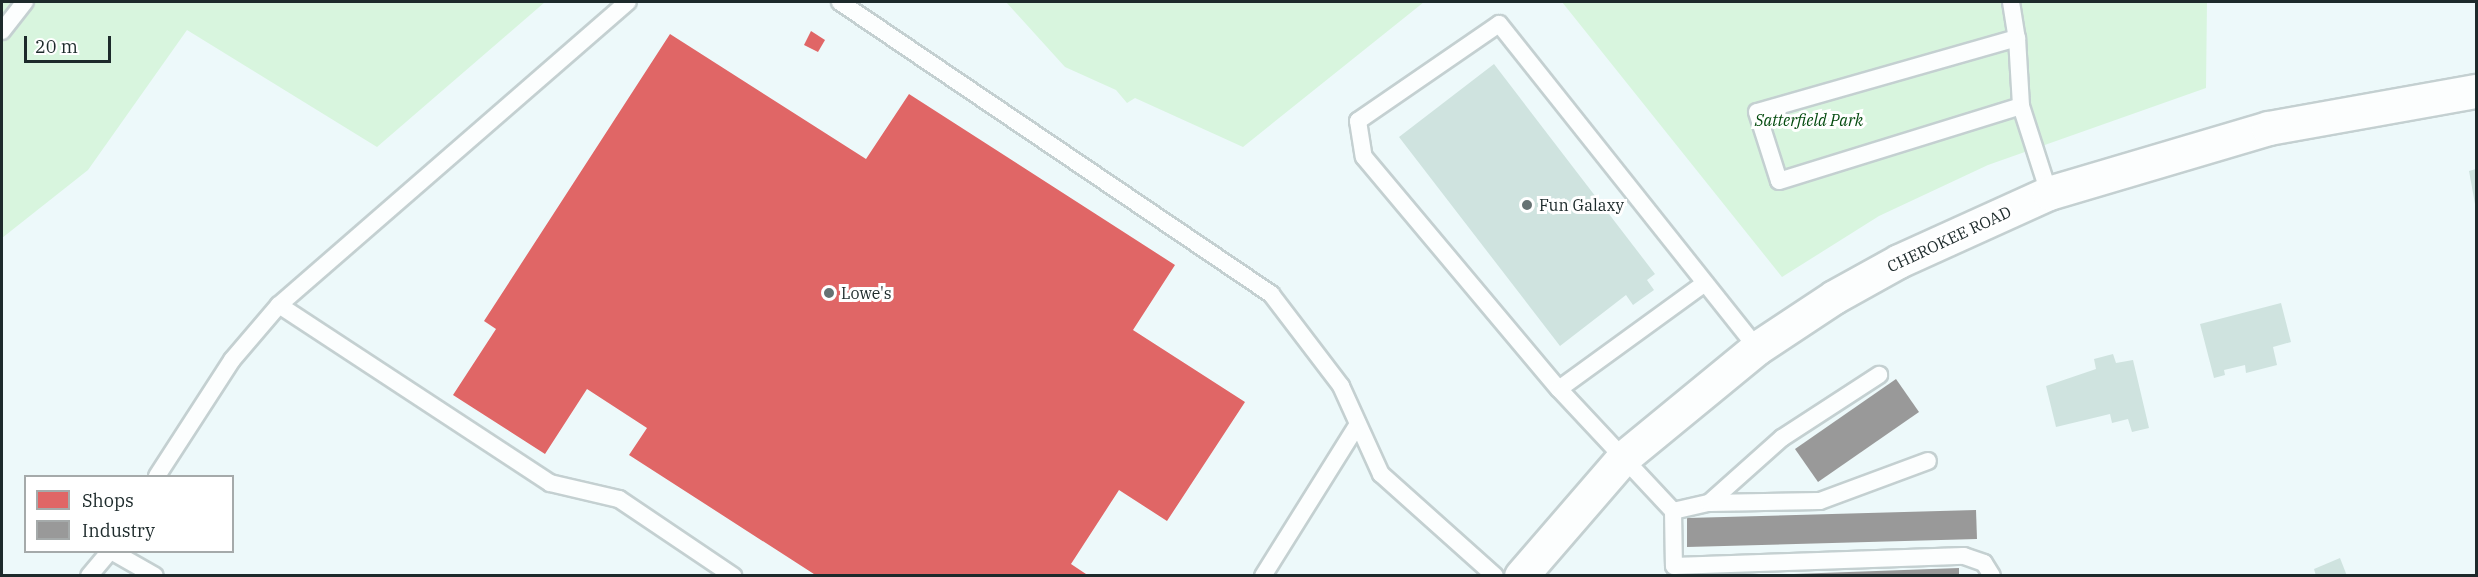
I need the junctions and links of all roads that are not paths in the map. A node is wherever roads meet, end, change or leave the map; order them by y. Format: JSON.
{"nodes":[{"id":1,"x":25,"y":2,"type":"edge"},
{"id":2,"x":628,"y":2,"type":"edge"},
{"id":3,"x":840,"y":2,"type":"edge"},
{"id":4,"x":2011,"y":2,"type":"edge"},
{"id":5,"x":2,"y":31,"type":"edge"},
{"id":6,"x":2017,"y":38,"type":"junction"},
{"id":7,"x":2476,"y":91,"type":"edge"},
{"id":8,"x":2021,"y":106,"type":"junction"},
{"id":9,"x":2049,"y":193,"type":"junction"},
{"id":10,"x":1705,"y":283,"type":"junction"},
{"id":11,"x":279,"y":305,"type":"junction"},
{"id":12,"x":1757,"y":348,"type":"junction"},
{"id":13,"x":1879,"y":375,"type":"dead end"},
{"id":14,"x":1559,"y":389,"type":"junction"},
{"id":15,"x":1358,"y":424,"type":"junction"},
{"id":16,"x":1623,"y":458,"type":"junction"},
{"id":17,"x":1928,"y":461,"type":"dead end"},
{"id":18,"x":158,"y":475,"type":"edge"},
{"id":19,"x":1710,"y":503,"type":"junction"},
{"id":20,"x":1674,"y":511,"type":"junction"},
{"id":21,"x":110,"y":553,"type":"edge"},
{"id":22,"x":113,"y":553,"type":"edge"},
{"id":23,"x":706,"y":568,"type":"edge"},
{"id":24,"x":89,"y":576,"type":"edge"},
{"id":25,"x":155,"y":576,"type":"edge"},
{"id":26,"x":733,"y":576,"type":"edge"},
{"id":27,"x":1263,"y":576,"type":"edge"},
{"id":28,"x":1495,"y":576,"type":"edge"},
{"id":29,"x":1521,"y":576,"type":"edge"},
{"id":30,"x":1992,"y":576,"type":"edge"}],
"edges":[{"from":1,"to":5,"type":"lane"},
{"from":2,"to":11,"type":"lane"},
{"from":3,"to":15,"type":"lane"},
{"from":4,"to":6,"type":"lane"},
{"from":6,"to":8,"type":"lane"},
{"from":6,"to":8,"type":"lane"},
{"from":7,"to":9,"type":"main road","name":"CHEROKEE ROAD"},
{"from":8,"to":9,"type":"lane"},
{"from":9,"to":12,"type":"main road","name":"CHEROKEE ROAD"},
{"from":10,"to":12,"type":"lane"},
{"from":10,"to":14,"type":"lane"},
{"from":10,"to":14,"type":"lane"},
{"from":11,"to":18,"type":"lane"},
{"from":11,"to":23,"type":"lane"},
{"from":12,"to":16,"type":"main road","name":"CHEROKEE ROAD"},
{"from":13,"to":19,"type":"lane"},
{"from":14,"to":16,"type":"lane"},
{"from":15,"to":27,"type":"lane"},
{"from":15,"to":28,"type":"lane"},
{"from":16,"to":20,"type":"lane"},
{"from":16,"to":29,"type":"main road","name":"CHEROKEE ROAD"},
{"from":17,"to":19,"type":"lane"},
{"from":19,"to":20,"type":"lane"},
{"from":20,"to":30,"type":"lane"},
{"from":21,"to":24,"type":"lane"},
{"from":22,"to":25,"type":"lane"},
{"from":23,"to":26,"type":"lane"}]}
